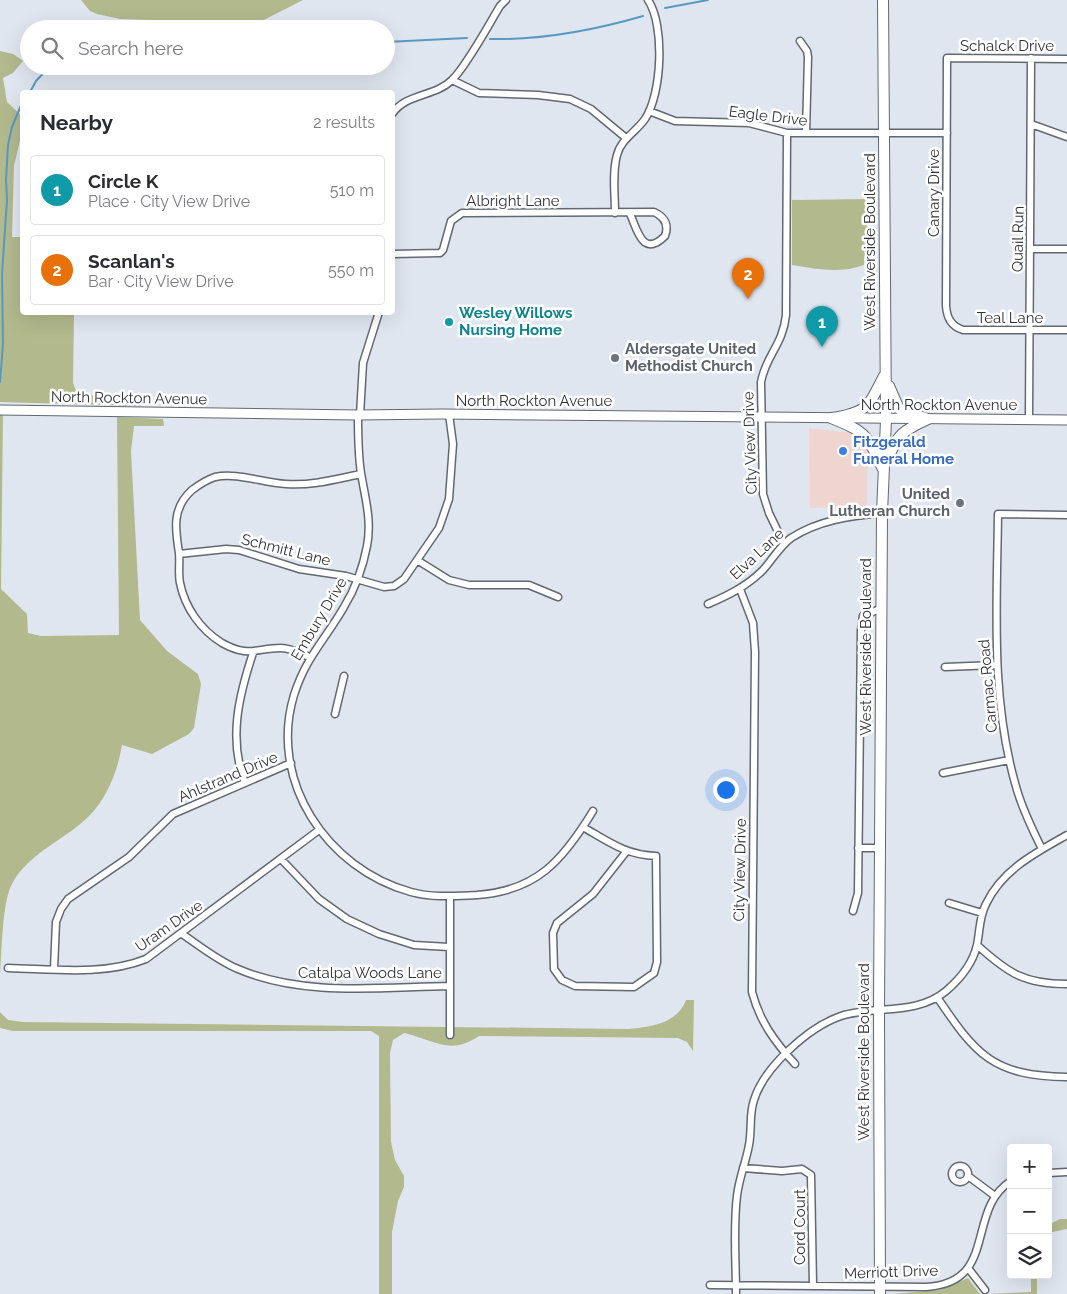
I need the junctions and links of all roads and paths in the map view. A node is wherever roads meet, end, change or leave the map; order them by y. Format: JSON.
{"nodes":[{"id":1,"x":506,"y":0,"type":"edge"},
{"id":2,"x":648,"y":0,"type":"edge"},
{"id":3,"x":883,"y":0,"type":"edge"},
{"id":4,"x":800,"y":41,"type":"dead end"},
{"id":5,"x":947,"y":58,"type":"joint"},
{"id":6,"x":1031,"y":58,"type":"junction"},
{"id":7,"x":1067,"y":59,"type":"edge"},
{"id":8,"x":452,"y":80,"type":"junction"},
{"id":9,"x":395,"y":111,"type":"edge"},
{"id":10,"x":649,"y":111,"type":"junction"},
{"id":11,"x":1031,"y":124,"type":"junction"},
{"id":12,"x":787,"y":133,"type":"junction"},
{"id":13,"x":806,"y":133,"type":"junction"},
{"id":14,"x":947,"y":134,"type":"junction"},
{"id":15,"x":884,"y":135,"type":"junction"},
{"id":16,"x":1067,"y":137,"type":"edge"},
{"id":17,"x":626,"y":138,"type":"junction"},
{"id":18,"x":615,"y":213,"type":"junction"},
{"id":19,"x":630,"y":214,"type":"junction"},
{"id":20,"x":1030,"y":249,"type":"junction"},
{"id":21,"x":1067,"y":249,"type":"edge"},
{"id":22,"x":395,"y":254,"type":"edge"},
{"id":23,"x":378,"y":315,"type":"edge"},
{"id":24,"x":954,"y":325,"type":"joint"},
{"id":25,"x":1029,"y":330,"type":"junction"},
{"id":26,"x":1067,"y":330,"type":"edge"},
{"id":27,"x":885,"y":372,"type":"junction"},
{"id":28,"x":0,"y":410,"type":"edge"},
{"id":29,"x":449,"y":414,"type":"junction"},
{"id":30,"x":359,"y":415,"type":"junction"},
{"id":31,"x":762,"y":416,"type":"junction"},
{"id":32,"x":831,"y":418,"type":"junction"},
{"id":33,"x":886,"y":420,"type":"junction"},
{"id":34,"x":928,"y":420,"type":"junction"},
{"id":35,"x":1029,"y":420,"type":"junction"},
{"id":36,"x":1067,"y":420,"type":"edge"},
{"id":37,"x":884,"y":470,"type":"junction"},
{"id":38,"x":361,"y":474,"type":"junction"},
{"id":39,"x":882,"y":513,"type":"junction"},
{"id":40,"x":1067,"y":515,"type":"edge"},
{"id":41,"x":784,"y":544,"type":"junction"},
{"id":42,"x":179,"y":554,"type":"junction"},
{"id":43,"x":417,"y":560,"type":"junction"},
{"id":44,"x":357,"y":581,"type":"junction"},
{"id":45,"x":740,"y":589,"type":"junction"},
{"id":46,"x":558,"y":597,"type":"dead end"},
{"id":47,"x":708,"y":604,"type":"dead end"},
{"id":48,"x":882,"y":608,"type":"junction"},
{"id":49,"x":253,"y":653,"type":"junction"},
{"id":50,"x":310,"y":657,"type":"junction"},
{"id":51,"x":996,"y":665,"type":"junction"},
{"id":52,"x":945,"y":667,"type":"dead end"},
{"id":53,"x":344,"y":676,"type":"dead end"},
{"id":54,"x":335,"y":714,"type":"dead end"},
{"id":55,"x":1009,"y":760,"type":"junction"},
{"id":56,"x":291,"y":763,"type":"junction"},
{"id":57,"x":944,"y":774,"type":"dead end"},
{"id":58,"x":245,"y":783,"type":"junction"},
{"id":59,"x":593,"y":811,"type":"dead end"},
{"id":60,"x":583,"y":827,"type":"junction"},
{"id":61,"x":319,"y":830,"type":"junction"},
{"id":62,"x":1067,"y":835,"type":"edge"},
{"id":63,"x":858,"y":848,"type":"junction"},
{"id":64,"x":880,"y":848,"type":"junction"},
{"id":65,"x":1042,"y":849,"type":"junction"},
{"id":66,"x":626,"y":852,"type":"junction"},
{"id":67,"x":281,"y":859,"type":"junction"},
{"id":68,"x":450,"y":897,"type":"junction"},
{"id":69,"x":949,"y":903,"type":"dead end"},
{"id":70,"x":853,"y":911,"type":"dead end"},
{"id":71,"x":982,"y":913,"type":"junction"},
{"id":72,"x":182,"y":934,"type":"junction"},
{"id":73,"x":977,"y":945,"type":"junction"},
{"id":74,"x":450,"y":947,"type":"junction"},
{"id":75,"x":8,"y":968,"type":"dead end"},
{"id":76,"x":54,"y":969,"type":"junction"},
{"id":77,"x":1067,"y":984,"type":"edge"},
{"id":78,"x":450,"y":986,"type":"junction"},
{"id":79,"x":937,"y":997,"type":"junction"},
{"id":80,"x":879,"y":1010,"type":"junction"},
{"id":81,"x":450,"y":1035,"type":"dead end"},
{"id":82,"x":786,"y":1054,"type":"junction"},
{"id":83,"x":795,"y":1064,"type":"dead end"},
{"id":84,"x":1067,"y":1077,"type":"edge"},
{"id":85,"x":743,"y":1168,"type":"junction"},
{"id":86,"x":1067,"y":1172,"type":"edge"},
{"id":87,"x":1052,"y":1173,"type":"edge"},
{"id":88,"x":968,"y":1176,"type":"dead end"},
{"id":89,"x":1007,"y":1185,"type":"edge"},
{"id":90,"x":994,"y":1196,"type":"junction"},
{"id":91,"x":968,"y":1268,"type":"junction"},
{"id":92,"x":710,"y":1285,"type":"dead end"},
{"id":93,"x":736,"y":1285,"type":"junction"},
{"id":94,"x":813,"y":1285,"type":"junction"},
{"id":95,"x":880,"y":1290,"type":"edge"},
{"id":96,"x":985,"y":1290,"type":"dead end"},
{"id":97,"x":736,"y":1294,"type":"edge"}],
"edges":[{"from":1,"to":8,"type":"street"},
{"from":2,"to":10,"type":"street"},
{"from":3,"to":15,"type":"main road","name":"West Riverside Boulevard"},
{"from":4,"to":13,"type":"street"},
{"from":5,"to":6,"type":"street","name":"Schalck Drive"},
{"from":5,"to":14,"type":"street","name":"Canary Drive"},
{"from":6,"to":7,"type":"street","name":"Schalck Drive"},
{"from":6,"to":11,"type":"street","name":"Quail Run"},
{"from":8,"to":9,"type":"street"},
{"from":8,"to":17,"type":"street"},
{"from":10,"to":12,"type":"street","name":"Eagle Drive"},
{"from":10,"to":17,"type":"street"},
{"from":11,"to":16,"type":"street"},
{"from":11,"to":20,"type":"street","name":"Quail Run"},
{"from":12,"to":13,"type":"street","name":"Eagle Drive"},
{"from":12,"to":31,"type":"street","name":"City View Drive"},
{"from":13,"to":15,"type":"street","name":"Eagle Drive"},
{"from":14,"to":15,"type":"street","name":"Eagle Drive"},
{"from":14,"to":24,"type":"street","name":"Canary Drive"},
{"from":15,"to":27,"type":"main road","name":"West Riverside Boulevard"},
{"from":17,"to":18,"type":"street"},
{"from":18,"to":19,"type":"street","name":"Albright Lane"},
{"from":18,"to":22,"type":"street","name":"Albright Lane"},
{"from":19,"to":19,"type":"street","name":"Albright Lane"},
{"from":20,"to":21,"type":"street"},
{"from":20,"to":25,"type":"street","name":"Quail Run"},
{"from":23,"to":30,"type":"street","name":"Embury Drive"},
{"from":24,"to":25,"type":"street","name":"Teal Lane"},
{"from":25,"to":26,"type":"street","name":"Teal Lane"},
{"from":25,"to":35,"type":"street","name":"Quail Run"},
{"from":27,"to":32,"type":"main road"},
{"from":27,"to":33,"type":"main road","name":"West Riverside Boulevard"},
{"from":27,"to":34,"type":"main road"},
{"from":28,"to":30,"type":"street","name":"North Rockton Avenue"},
{"from":29,"to":30,"type":"street","name":"North Rockton Avenue"},
{"from":29,"to":31,"type":"street","name":"North Rockton Avenue"},
{"from":29,"to":43,"type":"street"},
{"from":30,"to":38,"type":"street","name":"Embury Drive"},
{"from":31,"to":32,"type":"street","name":"North Rockton Avenue"},
{"from":31,"to":41,"type":"street","name":"City View Drive"},
{"from":32,"to":33,"type":"street","name":"North Rockton Avenue"},
{"from":32,"to":37,"type":"main road"},
{"from":33,"to":34,"type":"street","name":"North Rockton Avenue"},
{"from":33,"to":37,"type":"main road","name":"West Riverside Boulevard"},
{"from":34,"to":35,"type":"street","name":"North Rockton Avenue"},
{"from":34,"to":37,"type":"main road"},
{"from":35,"to":36,"type":"street","name":"North Rockton Avenue"},
{"from":37,"to":39,"type":"main road","name":"West Riverside Boulevard"},
{"from":38,"to":42,"type":"street"},
{"from":38,"to":44,"type":"street","name":"Embury Drive"},
{"from":39,"to":41,"type":"street","name":"Elva Lane"},
{"from":39,"to":48,"type":"main road","name":"West Riverside Boulevard"},
{"from":40,"to":51,"type":"street","name":"Carmac Road"},
{"from":41,"to":45,"type":"street","name":"Elva Lane"},
{"from":42,"to":44,"type":"street","name":"Schmitt Lane"},
{"from":42,"to":49,"type":"street"},
{"from":43,"to":44,"type":"street","name":"Schmitt Lane"},
{"from":43,"to":46,"type":"street"},
{"from":44,"to":50,"type":"street","name":"Embury Drive"},
{"from":45,"to":47,"type":"street","name":"Elva Lane"},
{"from":45,"to":82,"type":"street","name":"City View Drive"},
{"from":48,"to":63,"type":"street"},
{"from":48,"to":64,"type":"main road","name":"West Riverside Boulevard"},
{"from":49,"to":50,"type":"street"},
{"from":49,"to":58,"type":"street"},
{"from":50,"to":56,"type":"street","name":"Embury Drive"},
{"from":51,"to":52,"type":"street"},
{"from":51,"to":55,"type":"street","name":"Carmac Road"},
{"from":53,"to":54,"type":"street"},
{"from":55,"to":57,"type":"street"},
{"from":55,"to":65,"type":"street","name":"Carmac Road"},
{"from":56,"to":58,"type":"street","name":"Ahlstrand Drive"},
{"from":56,"to":61,"type":"street","name":"Embury Drive"},
{"from":58,"to":76,"type":"street","name":"Ahlstrand Drive"},
{"from":59,"to":60,"type":"street","name":"Embury Drive"},
{"from":60,"to":66,"type":"street"},
{"from":60,"to":68,"type":"street","name":"Embury Drive"},
{"from":61,"to":67,"type":"street","name":"Uram Drive"},
{"from":61,"to":68,"type":"street","name":"Embury Drive"},
{"from":62,"to":65,"type":"street"},
{"from":63,"to":64,"type":"street"},
{"from":63,"to":70,"type":"street"},
{"from":64,"to":80,"type":"main road","name":"West Riverside Boulevard"},
{"from":65,"to":71,"type":"street"},
{"from":66,"to":66,"type":"street"},
{"from":67,"to":72,"type":"street","name":"Uram Drive"},
{"from":67,"to":74,"type":"street"},
{"from":68,"to":74,"type":"street"},
{"from":69,"to":71,"type":"street"},
{"from":71,"to":73,"type":"street"},
{"from":72,"to":76,"type":"street","name":"Uram Drive"},
{"from":72,"to":78,"type":"street","name":"Catalpa Woods Lane"},
{"from":73,"to":77,"type":"street"},
{"from":73,"to":79,"type":"street"},
{"from":74,"to":78,"type":"street"},
{"from":75,"to":76,"type":"street","name":"Uram Drive"},
{"from":78,"to":81,"type":"street"},
{"from":79,"to":80,"type":"street"},
{"from":79,"to":84,"type":"street"},
{"from":80,"to":82,"type":"street"},
{"from":80,"to":95,"type":"main road","name":"West Riverside Boulevard"},
{"from":82,"to":83,"type":"street","name":"City View Drive"},
{"from":82,"to":85,"type":"street"},
{"from":85,"to":93,"type":"street"},
{"from":85,"to":94,"type":"street","name":"Cord Court"},
{"from":86,"to":87,"type":"street"},
{"from":88,"to":90,"type":"street"},
{"from":89,"to":90,"type":"street","name":"Merriott Drive"},
{"from":90,"to":91,"type":"street","name":"Merriott Drive"},
{"from":91,"to":95,"type":"street","name":"Merriott Drive"},
{"from":91,"to":96,"type":"street"},
{"from":92,"to":93,"type":"street","name":"Merriott Drive"},
{"from":93,"to":94,"type":"street","name":"Merriott Drive"},
{"from":93,"to":97,"type":"street"},
{"from":94,"to":95,"type":"street","name":"Merriott Drive"}]}
